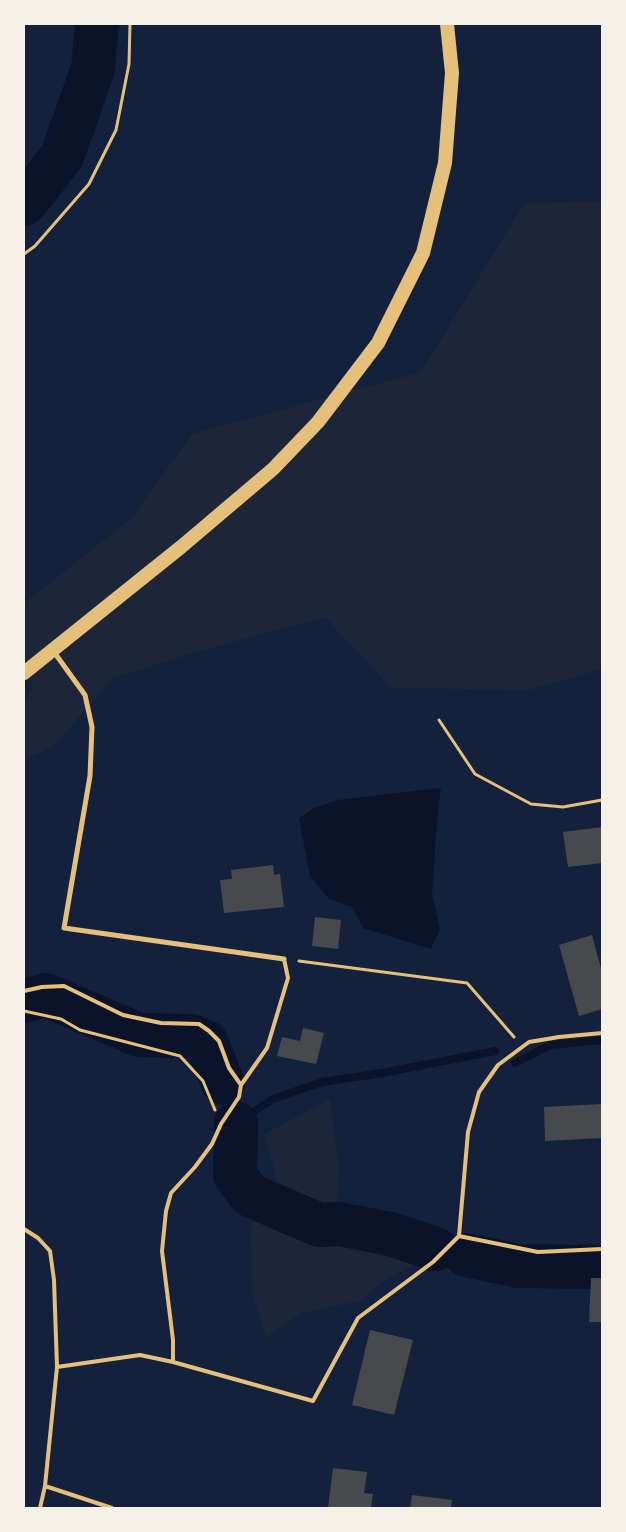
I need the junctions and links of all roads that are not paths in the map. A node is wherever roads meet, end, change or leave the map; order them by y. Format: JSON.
{"nodes":[{"id":1,"x":447,"y":24,"type":"edge"},
{"id":2,"x":52,"y":650,"type":"junction"},
{"id":3,"x":24,"y":673,"type":"edge"},
{"id":4,"x":284,"y":959,"type":"joint"},
{"id":5,"x":24,"y":991,"type":"edge"},
{"id":6,"x":602,"y":1033,"type":"edge"},
{"id":7,"x":241,"y":1085,"type":"junction"},
{"id":8,"x":24,"y":1229,"type":"edge"},
{"id":9,"x":459,"y":1236,"type":"junction"},
{"id":10,"x":602,"y":1249,"type":"edge"},
{"id":11,"x":173,"y":1362,"type":"junction"},
{"id":12,"x":56,"y":1367,"type":"junction"},
{"id":13,"x":45,"y":1486,"type":"junction"},
{"id":14,"x":40,"y":1508,"type":"edge"},
{"id":15,"x":112,"y":1508,"type":"edge"}],
"edges":[{"from":1,"to":2,"type":"highway"},
{"from":2,"to":3,"type":"highway"},
{"from":2,"to":4,"type":"street"},
{"from":4,"to":7,"type":"lane"},
{"from":5,"to":7,"type":"lane"},
{"from":6,"to":9,"type":"lane"},
{"from":7,"to":11,"type":"lane"},
{"from":8,"to":12,"type":"lane"},
{"from":9,"to":10,"type":"lane"},
{"from":9,"to":11,"type":"lane"},
{"from":11,"to":12,"type":"lane"},
{"from":12,"to":13,"type":"lane"},
{"from":13,"to":14,"type":"lane"},
{"from":13,"to":15,"type":"lane"}]}
